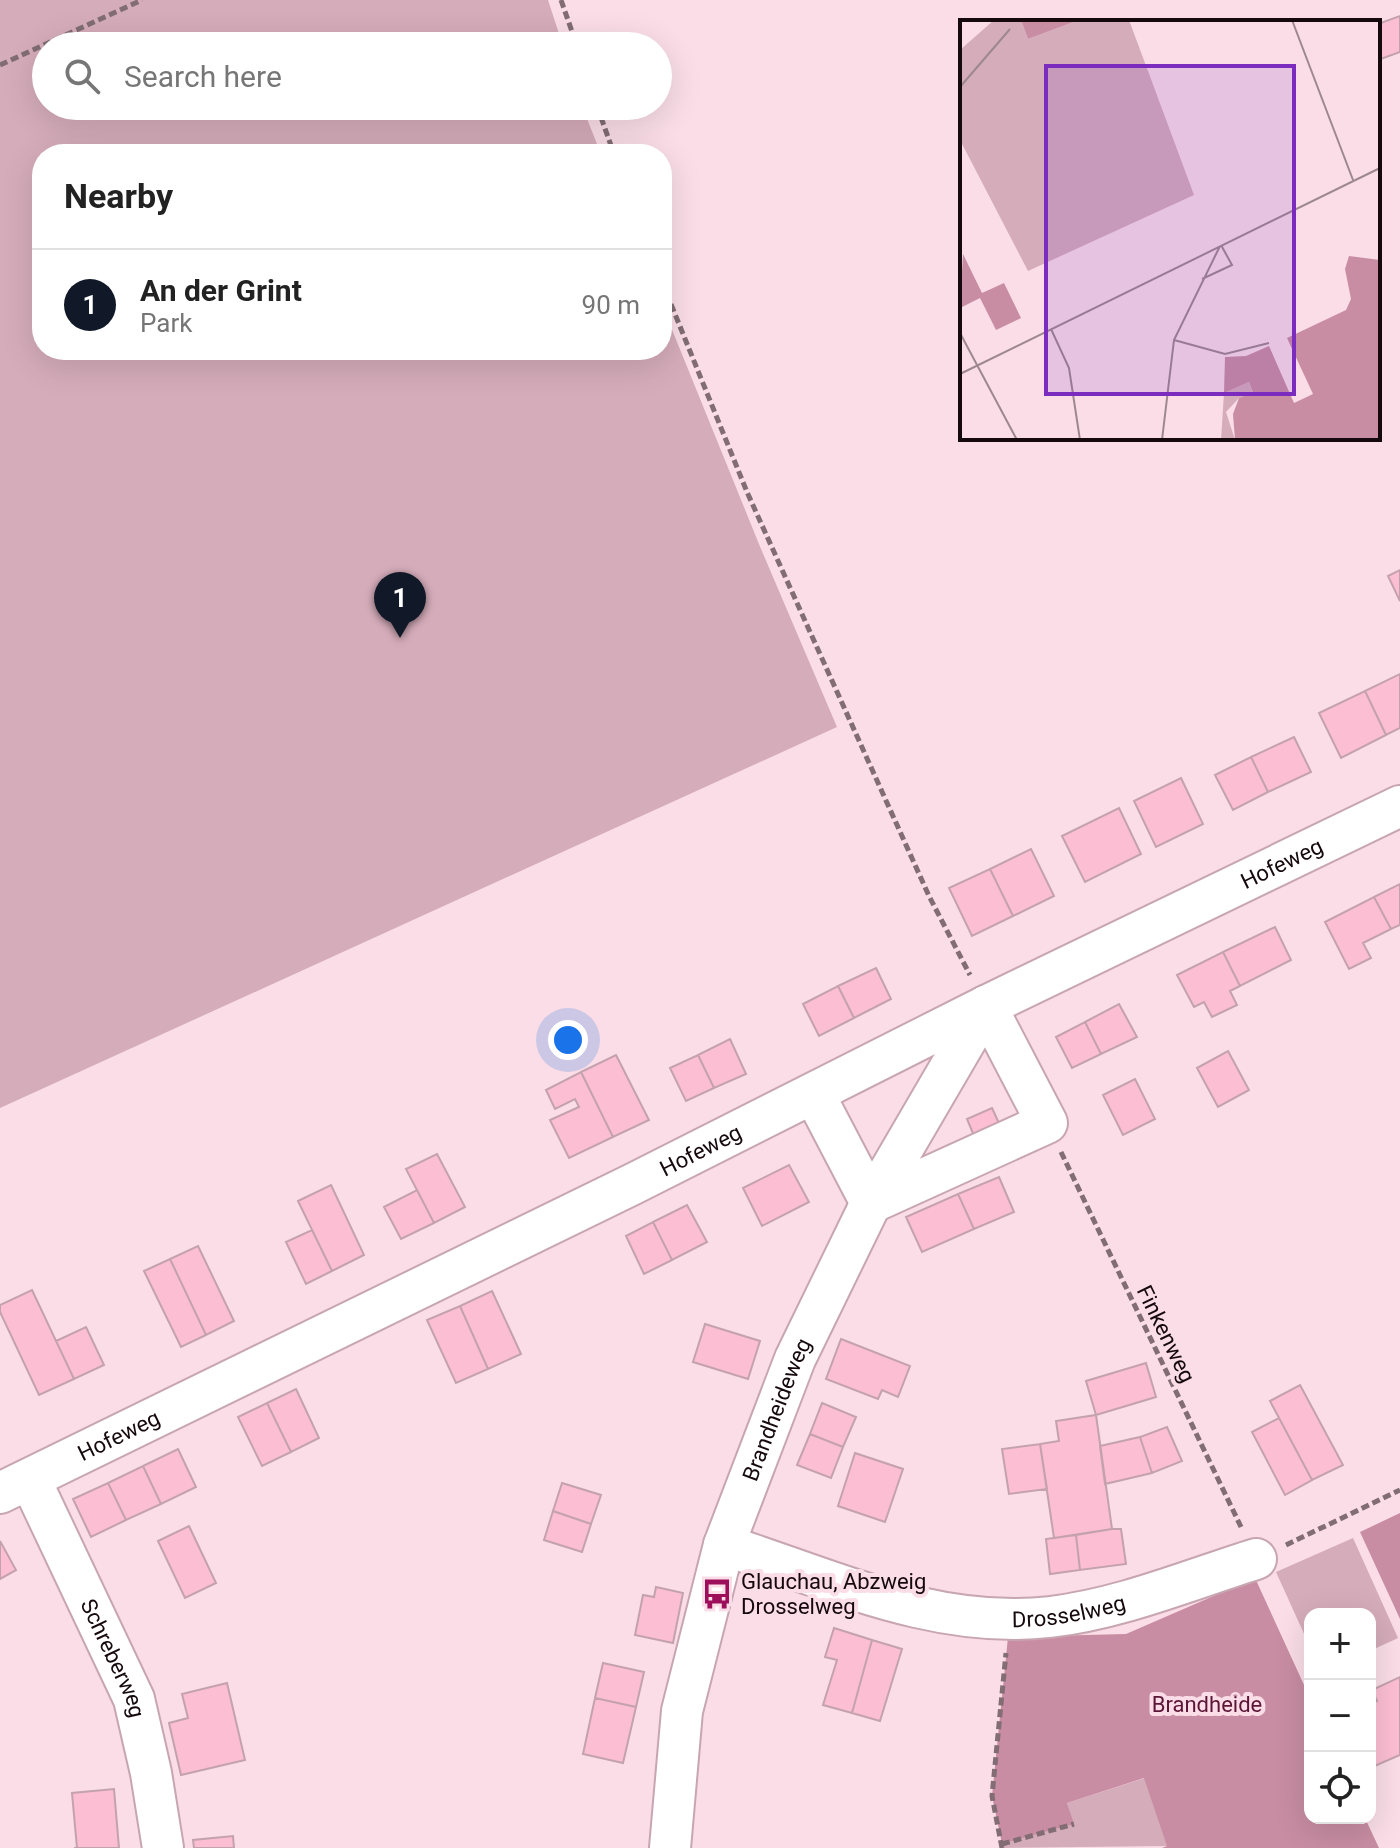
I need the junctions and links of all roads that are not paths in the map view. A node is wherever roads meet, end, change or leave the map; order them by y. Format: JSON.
{"nodes":[{"id":1,"x":1400,"y":806,"type":"edge"},
{"id":2,"x":986,"y":1006,"type":"junction"},
{"id":3,"x":814,"y":1094,"type":"junction"},
{"id":4,"x":871,"y":1203,"type":"junction"},
{"id":5,"x":15,"y":1486,"type":"edge"},
{"id":6,"x":724,"y":1545,"type":"junction"},
{"id":7,"x":1256,"y":1559,"type":"road end"},
{"id":8,"x":163,"y":1848,"type":"edge"},
{"id":9,"x":670,"y":1848,"type":"edge"}],
"edges":[{"from":1,"to":2,"type":"street","name":"Hofeweg"},
{"from":2,"to":3,"type":"street","name":"Hofeweg"},
{"from":2,"to":4,"type":"street","name":"Brandheideweg"},
{"from":2,"to":4,"type":"street"},
{"from":3,"to":4,"type":"street"},
{"from":3,"to":5,"type":"street","name":"Hofeweg"},
{"from":4,"to":6,"type":"street","name":"Brandheideweg"},
{"from":5,"to":8,"type":"street","name":"Schreberweg"},
{"from":6,"to":7,"type":"street","name":"Drosselweg"},
{"from":6,"to":9,"type":"street","name":"Brandheideweg"}]}
